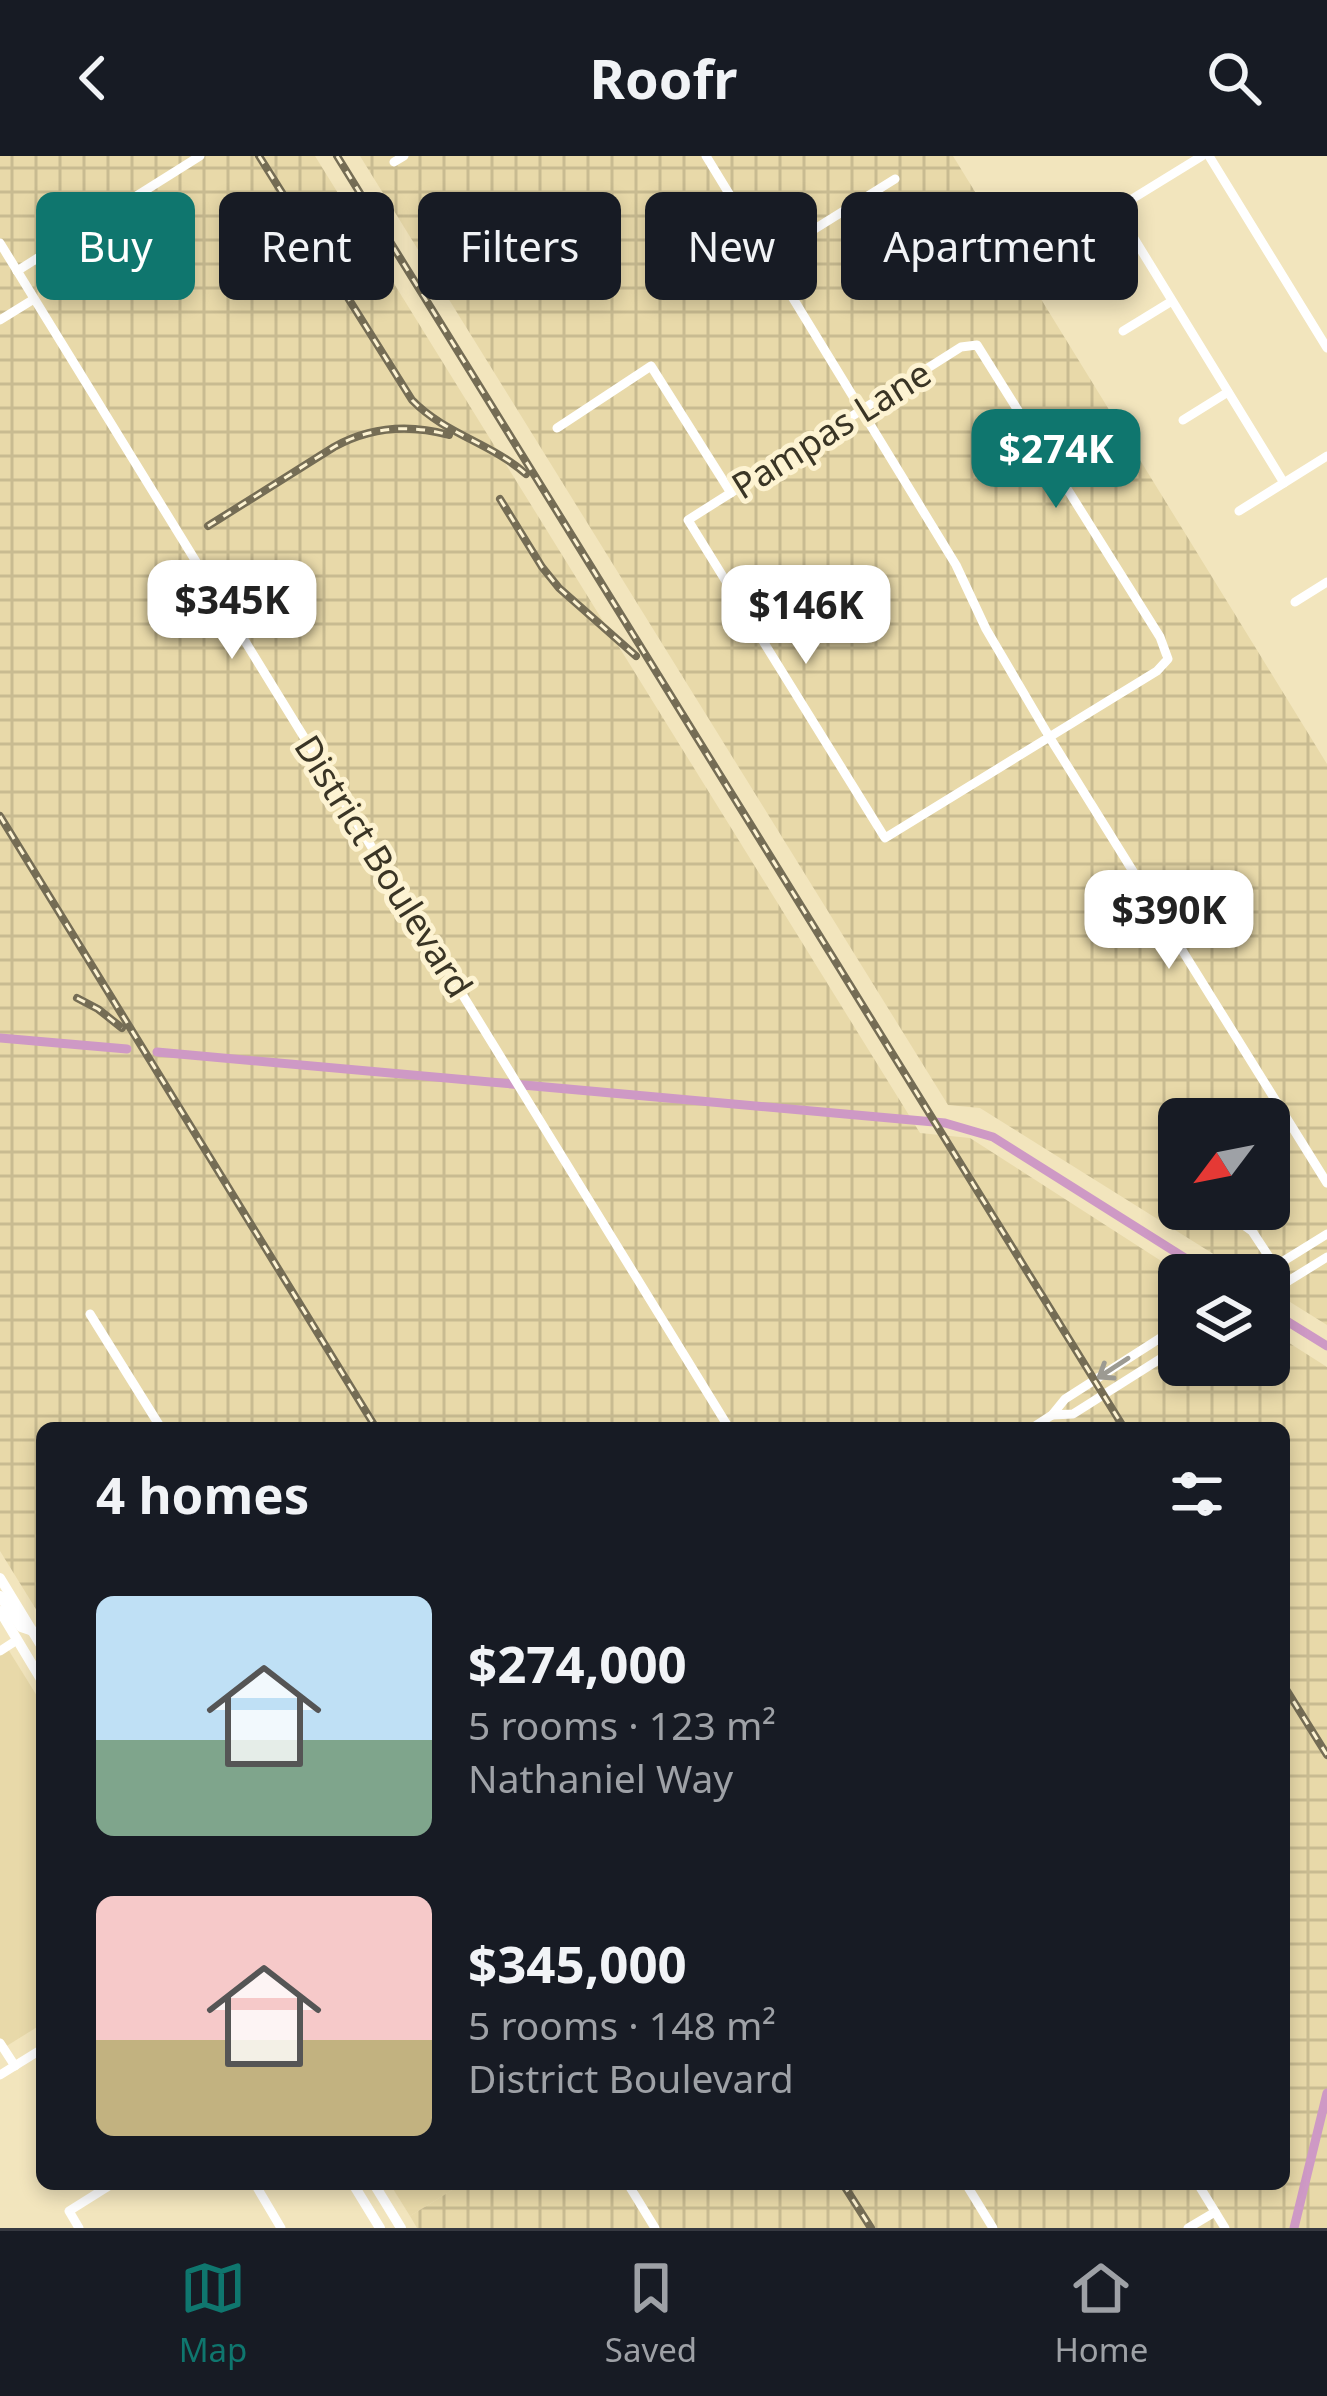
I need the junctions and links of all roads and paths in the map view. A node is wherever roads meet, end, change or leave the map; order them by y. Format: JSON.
{"nodes":[{"id":1,"x":200,"y":156,"type":"edge"},
{"id":2,"x":706,"y":156,"type":"edge"},
{"id":3,"x":1205,"y":156,"type":"edge"},
{"id":4,"x":895,"y":179,"type":"dead end"},
{"id":5,"x":728,"y":192,"type":"edge"},
{"id":6,"x":1138,"y":196,"type":"edge"},
{"id":7,"x":817,"y":228,"type":"edge"},
{"id":8,"x":0,"y":243,"type":"edge"},
{"id":9,"x":1138,"y":245,"type":"edge"},
{"id":10,"x":17,"y":271,"type":"junction"},
{"id":11,"x":34,"y":299,"type":"junction"},
{"id":12,"x":794,"y":300,"type":"edge"},
{"id":13,"x":1172,"y":301,"type":"junction"},
{"id":14,"x":0,"y":320,"type":"edge"},
{"id":15,"x":1123,"y":331,"type":"dead end"},
{"id":16,"x":1327,"y":348,"type":"edge"},
{"id":17,"x":1228,"y":392,"type":"junction"},
{"id":18,"x":861,"y":410,"type":"junction"},
{"id":19,"x":1183,"y":420,"type":"dead end"},
{"id":20,"x":557,"y":428,"type":"dead end"},
{"id":21,"x":1327,"y":457,"type":"edge"},
{"id":22,"x":1284,"y":483,"type":"junction"},
{"id":23,"x":730,"y":493,"type":"junction"},
{"id":24,"x":1239,"y":511,"type":"dead end"},
{"id":25,"x":1327,"y":582,"type":"edge"},
{"id":26,"x":1295,"y":602,"type":"dead end"},
{"id":27,"x":1050,"y":738,"type":"junction"},
{"id":28,"x":1327,"y":1184,"type":"edge"},
{"id":29,"x":1327,"y":1234,"type":"edge"},
{"id":30,"x":1290,"y":1257,"type":"edge"},
{"id":31,"x":1327,"y":1257,"type":"edge"},
{"id":32,"x":1290,"y":1280,"type":"edge"},
{"id":33,"x":90,"y":1314,"type":"dead end"},
{"id":34,"x":1158,"y":1339,"type":"edge"},
{"id":35,"x":1158,"y":1360,"type":"edge"},
{"id":36,"x":1052,"y":1415,"type":"junction"},
{"id":37,"x":157,"y":1422,"type":"edge"},
{"id":38,"x":725,"y":1422,"type":"edge"},
{"id":39,"x":1041,"y":1422,"type":"edge"},
{"id":40,"x":0,"y":1578,"type":"edge"},
{"id":41,"x":0,"y":1596,"type":"edge"},
{"id":42,"x":0,"y":1611,"type":"edge"},
{"id":43,"x":33,"y":1631,"type":"junction"},
{"id":44,"x":36,"y":1636,"type":"edge"},
{"id":45,"x":17,"y":1640,"type":"junction"},
{"id":46,"x":0,"y":1651,"type":"edge"},
{"id":47,"x":36,"y":1651,"type":"edge"},
{"id":48,"x":36,"y":1671,"type":"edge"},
{"id":49,"x":0,"y":2043,"type":"edge"},
{"id":50,"x":36,"y":2053,"type":"edge"},
{"id":51,"x":15,"y":2066,"type":"junction"},
{"id":52,"x":0,"y":2075,"type":"edge"},
{"id":53,"x":102,"y":2190,"type":"edge"},
{"id":54,"x":259,"y":2190,"type":"edge"},
{"id":55,"x":356,"y":2190,"type":"edge"},
{"id":56,"x":378,"y":2190,"type":"edge"},
{"id":57,"x":632,"y":2190,"type":"edge"},
{"id":58,"x":970,"y":2190,"type":"edge"},
{"id":59,"x":1202,"y":2190,"type":"edge"},
{"id":60,"x":365,"y":2204,"type":"junction"},
{"id":61,"x":1215,"y":2212,"type":"junction"},
{"id":62,"x":80,"y":2228,"type":"edge"},
{"id":63,"x":281,"y":2228,"type":"edge"},
{"id":64,"x":380,"y":2228,"type":"edge"},
{"id":65,"x":389,"y":2228,"type":"edge"},
{"id":66,"x":401,"y":2228,"type":"edge"},
{"id":67,"x":655,"y":2228,"type":"edge"},
{"id":68,"x":993,"y":2228,"type":"edge"},
{"id":69,"x":1188,"y":2228,"type":"edge"},
{"id":70,"x":1225,"y":2228,"type":"edge"}],
"edges":[{"from":1,"to":10,"type":"street"},
{"from":2,"to":5,"type":"street"},
{"from":3,"to":6,"type":"street"},
{"from":3,"to":16,"type":"street"},
{"from":4,"to":7,"type":"street"},
{"from":8,"to":10,"type":"street","name":"District Boulevard"},
{"from":9,"to":13,"type":"street"},
{"from":10,"to":11,"type":"street","name":"District Boulevard"},
{"from":11,"to":14,"type":"street"},
{"from":11,"to":38,"type":"street","name":"District Boulevard"},
{"from":12,"to":18,"type":"street"},
{"from":13,"to":15,"type":"street"},
{"from":13,"to":17,"type":"street"},
{"from":17,"to":19,"type":"street"},
{"from":17,"to":22,"type":"street"},
{"from":18,"to":23,"type":"street","name":"Pampas Lane"},
{"from":18,"to":27,"type":"street"},
{"from":18,"to":27,"type":"street","name":"Pampas Lane"},
{"from":20,"to":23,"type":"street"},
{"from":21,"to":22,"type":"street"},
{"from":22,"to":24,"type":"street"},
{"from":23,"to":27,"type":"street","name":"Pampas Lane"},
{"from":25,"to":26,"type":"street"},
{"from":27,"to":28,"type":"street"},
{"from":29,"to":30,"type":"street"},
{"from":31,"to":32,"type":"street"},
{"from":33,"to":37,"type":"street"},
{"from":34,"to":36,"type":"street","one_way":true},
{"from":35,"to":36,"type":"street"},
{"from":36,"to":39,"type":"street"},
{"from":40,"to":43,"type":"main road"},
{"from":41,"to":43,"type":"main road"},
{"from":42,"to":45,"type":"main road"},
{"from":43,"to":44,"type":"main road"},
{"from":45,"to":46,"type":"street"},
{"from":45,"to":47,"type":"main road"},
{"from":45,"to":48,"type":"main road"},
{"from":49,"to":51,"type":"street"},
{"from":50,"to":51,"type":"street"},
{"from":51,"to":52,"type":"street"},
{"from":53,"to":62,"type":"street"},
{"from":54,"to":63,"type":"street"},
{"from":55,"to":60,"type":"main road"},
{"from":56,"to":66,"type":"main road"},
{"from":57,"to":67,"type":"street"},
{"from":58,"to":68,"type":"street"},
{"from":59,"to":61,"type":"street"},
{"from":60,"to":64,"type":"main road"},
{"from":60,"to":65,"type":"main road"},
{"from":61,"to":69,"type":"street"},
{"from":61,"to":70,"type":"street"}]}
